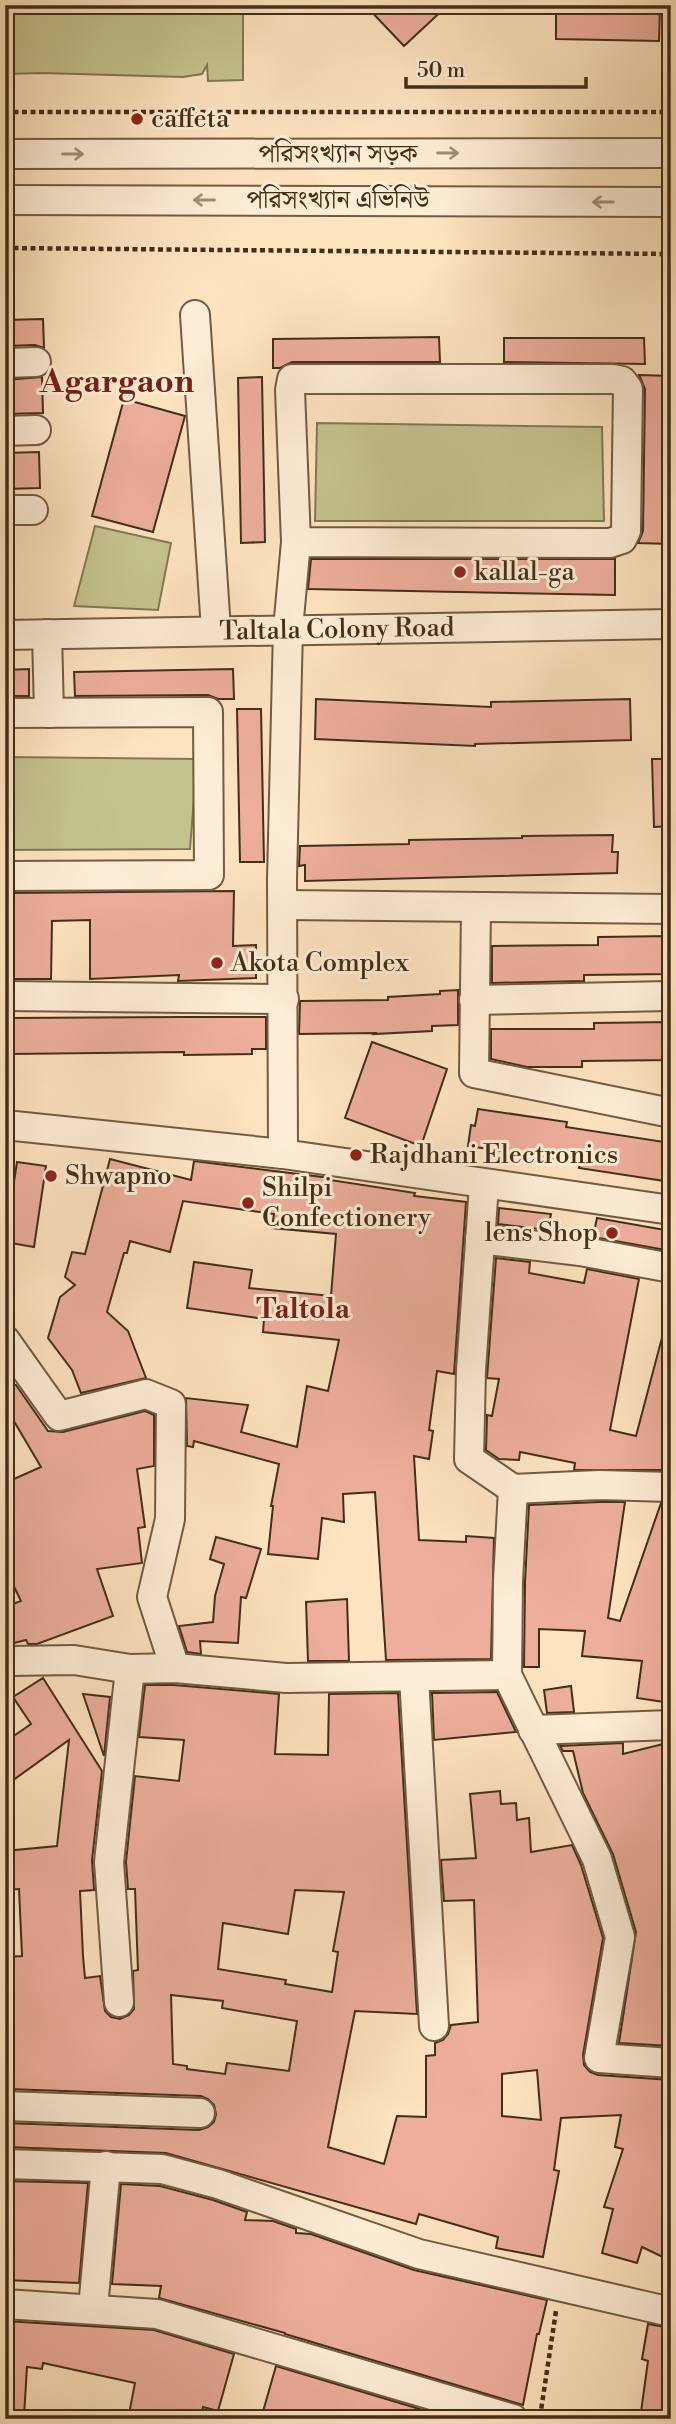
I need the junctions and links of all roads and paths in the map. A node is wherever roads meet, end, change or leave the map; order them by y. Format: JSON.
{"nodes":[{"id":1,"x":5,"y":112,"type":"edge"},
{"id":2,"x":671,"y":113,"type":"edge"},
{"id":3,"x":671,"y":153,"type":"edge"},
{"id":4,"x":5,"y":154,"type":"edge"},
{"id":5,"x":5,"y":200,"type":"edge"},
{"id":6,"x":671,"y":202,"type":"edge"},
{"id":7,"x":5,"y":248,"type":"edge"},
{"id":8,"x":671,"y":254,"type":"edge"},
{"id":9,"x":195,"y":315,"type":"dead end"},
{"id":10,"x":36,"y":362,"type":"dead end"},
{"id":11,"x":5,"y":363,"type":"edge"},
{"id":12,"x":36,"y":430,"type":"dead end"},
{"id":13,"x":5,"y":431,"type":"edge"},
{"id":14,"x":296,"y":542,"type":"junction"},
{"id":15,"x":671,"y":624,"type":"edge"},
{"id":16,"x":288,"y":629,"type":"junction"},
{"id":17,"x":216,"y":631,"type":"junction"},
{"id":18,"x":47,"y":634,"type":"junction"},
{"id":19,"x":5,"y":635,"type":"edge"},
{"id":20,"x":5,"y":713,"type":"edge"},
{"id":21,"x":50,"y":713,"type":"junction"},
{"id":22,"x":5,"y":876,"type":"edge"},
{"id":23,"x":283,"y":905,"type":"junction"},
{"id":24,"x":476,"y":907,"type":"junction"},
{"id":25,"x":671,"y":909,"type":"edge"},
{"id":26,"x":5,"y":996,"type":"edge"},
{"id":27,"x":671,"y":996,"type":"edge"},
{"id":28,"x":284,"y":999,"type":"junction"},
{"id":29,"x":474,"y":1000,"type":"junction"},
{"id":30,"x":671,"y":1112,"type":"edge"},
{"id":31,"x":5,"y":1125,"type":"edge"},
{"id":32,"x":283,"y":1154,"type":"junction"},
{"id":33,"x":484,"y":1185,"type":"junction"},
{"id":34,"x":671,"y":1210,"type":"edge"},
{"id":35,"x":480,"y":1239,"type":"junction"},
{"id":36,"x":671,"y":1268,"type":"edge"},
{"id":37,"x":5,"y":1340,"type":"edge"},
{"id":38,"x":671,"y":1487,"type":"edge"},
{"id":39,"x":513,"y":1489,"type":"junction"},
{"id":40,"x":5,"y":1664,"type":"edge"},
{"id":41,"x":175,"y":1668,"type":"junction"},
{"id":42,"x":130,"y":1669,"type":"junction"},
{"id":43,"x":507,"y":1675,"type":"junction"},
{"id":44,"x":414,"y":1677,"type":"junction"},
{"id":45,"x":671,"y":1725,"type":"edge"},
{"id":46,"x":533,"y":1730,"type":"junction"},
{"id":47,"x":119,"y":2002,"type":"dead end"},
{"id":48,"x":434,"y":2026,"type":"dead end"},
{"id":49,"x":671,"y":2063,"type":"edge"},
{"id":50,"x":5,"y":2106,"type":"edge"},
{"id":51,"x":200,"y":2113,"type":"dead end"},
{"id":52,"x":5,"y":2164,"type":"edge"},
{"id":53,"x":106,"y":2166,"type":"junction"},
{"id":54,"x":559,"y":2286,"type":"junction"},
{"id":55,"x":5,"y":2304,"type":"edge"},
{"id":56,"x":93,"y":2308,"type":"junction"},
{"id":57,"x":671,"y":2312,"type":"edge"},
{"id":58,"x":513,"y":2419,"type":"edge"},
{"id":59,"x":540,"y":2419,"type":"edge"}],
"edges":[{"from":1,"to":2,"type":"path"},
{"from":4,"to":3,"type":"street","name":"পরিসংখ্যান সড়ক","one_way":true},
{"from":6,"to":5,"type":"street","name":"পরিসংখ্যান এভিনিউ","one_way":true},
{"from":7,"to":8,"type":"path"},
{"from":9,"to":17,"type":"street"},
{"from":10,"to":11,"type":"street"},
{"from":12,"to":13,"type":"street"},
{"from":14,"to":14,"type":"street"},
{"from":14,"to":16,"type":"street"},
{"from":15,"to":16,"type":"street","name":"Taltala Colony Road"},
{"from":16,"to":17,"type":"street","name":"Taltala Colony Road"},
{"from":16,"to":23,"type":"street"},
{"from":17,"to":18,"type":"street","name":"Taltala Colony Road"},
{"from":18,"to":19,"type":"street","name":"Taltala Colony Road"},
{"from":18,"to":21,"type":"street"},
{"from":20,"to":21,"type":"street"},
{"from":21,"to":22,"type":"street"},
{"from":23,"to":24,"type":"street"},
{"from":23,"to":28,"type":"street"},
{"from":24,"to":25,"type":"street"},
{"from":24,"to":29,"type":"street"},
{"from":26,"to":28,"type":"street"},
{"from":27,"to":29,"type":"street"},
{"from":28,"to":32,"type":"street"},
{"from":29,"to":30,"type":"street"},
{"from":31,"to":32,"type":"street"},
{"from":32,"to":33,"type":"street"},
{"from":33,"to":34,"type":"street"},
{"from":33,"to":35,"type":"street"},
{"from":35,"to":36,"type":"street"},
{"from":35,"to":39,"type":"street"},
{"from":37,"to":41,"type":"street"},
{"from":38,"to":39,"type":"street"},
{"from":39,"to":43,"type":"street"},
{"from":40,"to":42,"type":"street"},
{"from":41,"to":42,"type":"street"},
{"from":41,"to":44,"type":"street"},
{"from":42,"to":47,"type":"street"},
{"from":43,"to":44,"type":"street"},
{"from":43,"to":46,"type":"street"},
{"from":44,"to":48,"type":"street"},
{"from":45,"to":46,"type":"street"},
{"from":46,"to":49,"type":"street"},
{"from":50,"to":51,"type":"street"},
{"from":52,"to":53,"type":"street"},
{"from":53,"to":54,"type":"street"},
{"from":53,"to":56,"type":"street"},
{"from":54,"to":57,"type":"street"},
{"from":54,"to":59,"type":"path"},
{"from":55,"to":56,"type":"street"},
{"from":56,"to":58,"type":"street"}]}
